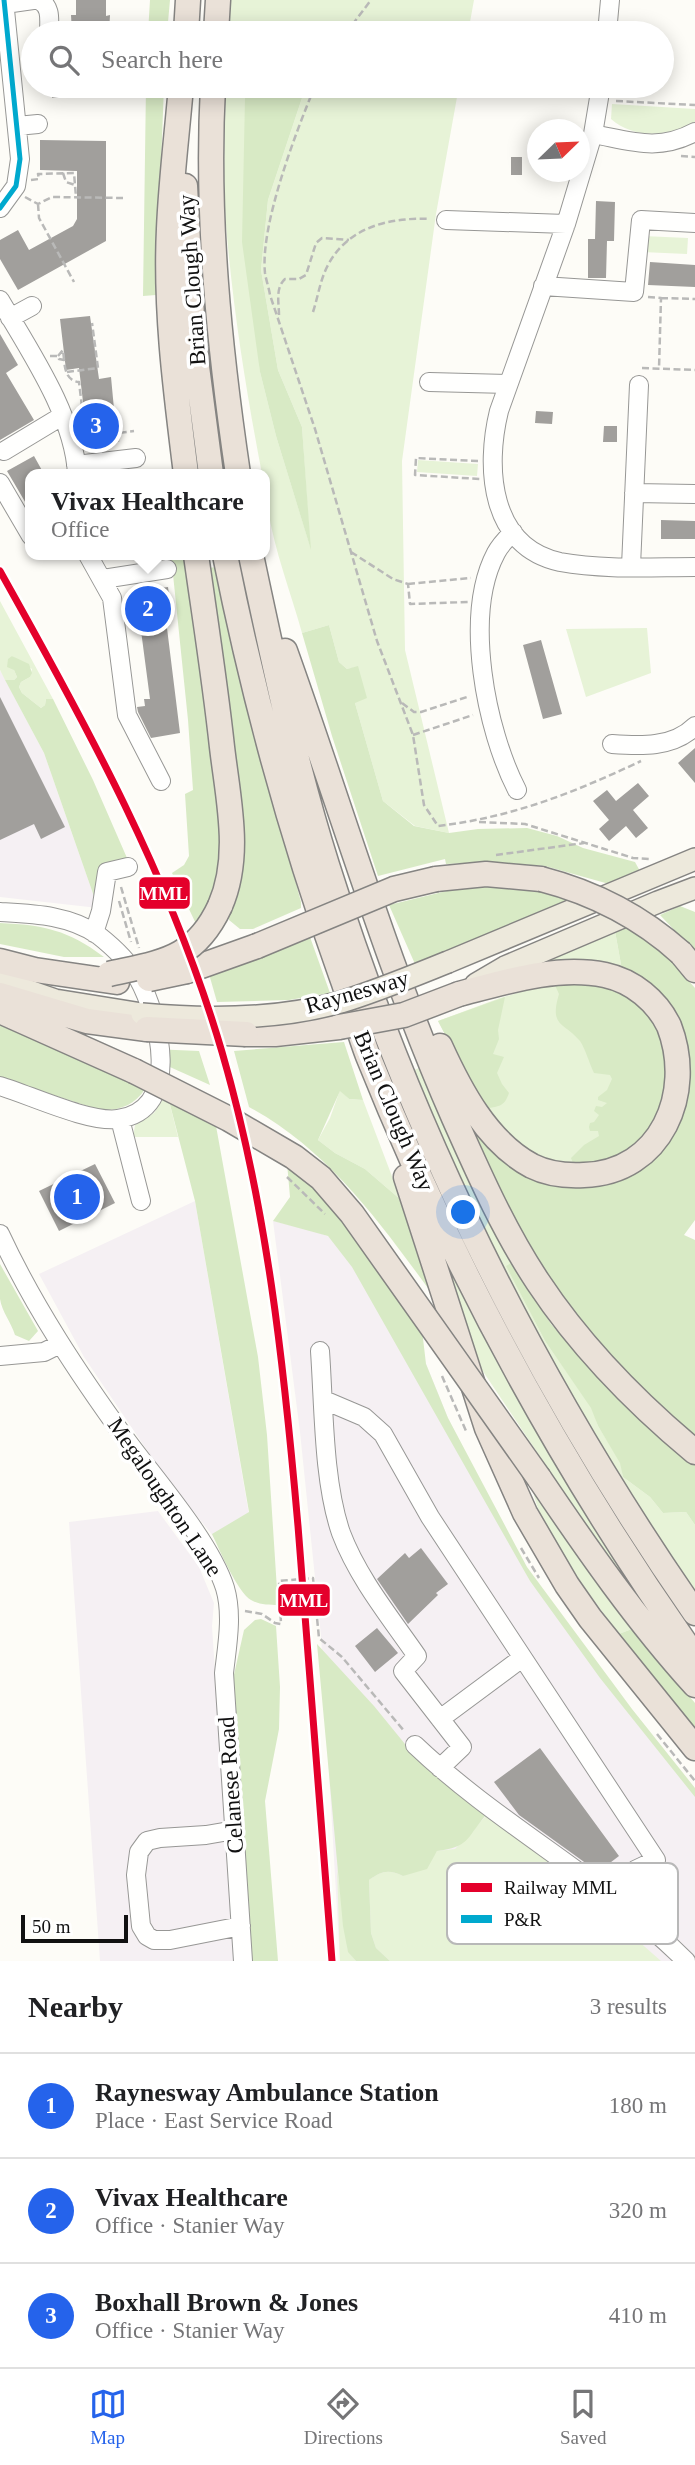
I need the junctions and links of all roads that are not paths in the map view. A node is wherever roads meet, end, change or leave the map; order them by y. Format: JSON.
{"nodes":[{"id":1,"x":188,"y":0,"type":"edge"},
{"id":2,"x":218,"y":0,"type":"edge"},
{"id":3,"x":610,"y":0,"type":"edge"},
{"id":4,"x":42,"y":1,"type":"edge"},
{"id":5,"x":4,"y":2,"type":"edge"},
{"id":6,"x":49,"y":21,"type":"edge"},
{"id":7,"x":187,"y":21,"type":"edge"},
{"id":8,"x":217,"y":21,"type":"edge"},
{"id":9,"x":608,"y":21,"type":"edge"},
{"id":10,"x":182,"y":98,"type":"edge"},
{"id":11,"x":183,"y":98,"type":"edge"},
{"id":12,"x":213,"y":98,"type":"edge"},
{"id":13,"x":599,"y":98,"type":"edge"},
{"id":14,"x":7,"y":101,"type":"edge"},
{"id":15,"x":38,"y":124,"type":"dead end"},
{"id":16,"x":17,"y":127,"type":"junction"},
{"id":17,"x":695,"y":132,"type":"edge"},
{"id":18,"x":593,"y":134,"type":"junction"},
{"id":19,"x":0,"y":208,"type":"edge"},
{"id":20,"x":446,"y":220,"type":"road end"},
{"id":21,"x":695,"y":223,"type":"edge"},
{"id":22,"x":566,"y":225,"type":"junction"},
{"id":23,"x":542,"y":286,"type":"junction"},
{"id":24,"x":0,"y":300,"type":"edge"},
{"id":25,"x":32,"y":306,"type":"dead end"},
{"id":26,"x":10,"y":318,"type":"junction"},
{"id":27,"x":429,"y":382,"type":"dead end"},
{"id":28,"x":509,"y":384,"type":"junction"},
{"id":29,"x":639,"y":385,"type":"road end"},
{"id":30,"x":73,"y":415,"type":"junction"},
{"id":31,"x":4,"y":451,"type":"dead end"},
{"id":32,"x":136,"y":458,"type":"dead end"},
{"id":33,"x":76,"y":469,"type":"edge"},
{"id":34,"x":185,"y":469,"type":"edge"},
{"id":35,"x":210,"y":469,"type":"edge"},
{"id":36,"x":237,"y":469,"type":"edge"},
{"id":37,"x":0,"y":483,"type":"edge"},
{"id":38,"x":634,"y":493,"type":"junction"},
{"id":39,"x":695,"y":494,"type":"edge"},
{"id":40,"x":25,"y":526,"type":"edge"},
{"id":41,"x":513,"y":532,"type":"junction"},
{"id":42,"x":91,"y":560,"type":"edge"},
{"id":43,"x":197,"y":560,"type":"edge"},
{"id":44,"x":226,"y":560,"type":"edge"},
{"id":45,"x":252,"y":560,"type":"edge"},
{"id":46,"x":253,"y":560,"type":"edge"},
{"id":47,"x":631,"y":566,"type":"junction"},
{"id":48,"x":695,"y":567,"type":"edge"},
{"id":49,"x":167,"y":569,"type":"dead end"},
{"id":50,"x":103,"y":579,"type":"junction"},
{"id":51,"x":695,"y":726,"type":"edge"},
{"id":52,"x":611,"y":744,"type":"dead end"},
{"id":53,"x":161,"y":781,"type":"dead end"},
{"id":54,"x":517,"y":790,"type":"dead end"},
{"id":55,"x":695,"y":859,"type":"edge"},
{"id":56,"x":123,"y":874,"type":"road end"},
{"id":57,"x":695,"y":888,"type":"edge"},
{"id":58,"x":0,"y":912,"type":"edge"},
{"id":59,"x":94,"y":933,"type":"junction"},
{"id":60,"x":384,"y":940,"type":"junction"},
{"id":61,"x":0,"y":961,"type":"edge"},
{"id":62,"x":688,"y":962,"type":"edge"},
{"id":63,"x":108,"y":972,"type":"junction"},
{"id":64,"x":0,"y":981,"type":"edge"},
{"id":65,"x":459,"y":994,"type":"junction"},
{"id":66,"x":0,"y":995,"type":"edge"},
{"id":67,"x":0,"y":1010,"type":"edge"},
{"id":68,"x":148,"y":1021,"type":"junction"},
{"id":69,"x":367,"y":1053,"type":"junction"},
{"id":70,"x":0,"y":1086,"type":"edge"},
{"id":71,"x":120,"y":1119,"type":"junction"},
{"id":72,"x":141,"y":1201,"type":"dead end"},
{"id":73,"x":0,"y":1234,"type":"edge"},
{"id":74,"x":60,"y":1344,"type":"junction"},
{"id":75,"x":320,"y":1352,"type":"dead end"},
{"id":76,"x":0,"y":1356,"type":"edge"},
{"id":77,"x":324,"y":1400,"type":"junction"},
{"id":78,"x":695,"y":1452,"type":"edge"},
{"id":79,"x":228,"y":1608,"type":"joint"},
{"id":80,"x":695,"y":1613,"type":"edge"},
{"id":81,"x":695,"y":1657,"type":"edge"},
{"id":82,"x":522,"y":1658,"type":"junction"},
{"id":83,"x":695,"y":1685,"type":"edge"},
{"id":84,"x":440,"y":1719,"type":"junction"},
{"id":85,"x":415,"y":1745,"type":"road end"},
{"id":86,"x":695,"y":1748,"type":"edge"},
{"id":87,"x":440,"y":1768,"type":"junction"},
{"id":88,"x":235,"y":1830,"type":"junction"},
{"id":89,"x":566,"y":1863,"type":"edge"},
{"id":90,"x":650,"y":1863,"type":"edge"},
{"id":91,"x":240,"y":1926,"type":"junction"},
{"id":92,"x":667,"y":1944,"type":"edge"},
{"id":93,"x":243,"y":1961,"type":"edge"},
{"id":94,"x":686,"y":1961,"type":"edge"}],
"edges":[{"from":1,"to":7,"type":"highway"},
{"from":2,"to":8,"type":"highway"},
{"from":3,"to":9,"type":"street"},
{"from":4,"to":5,"type":"street"},
{"from":4,"to":6,"type":"street"},
{"from":5,"to":14,"type":"street"},
{"from":10,"to":34,"type":"highway"},
{"from":11,"to":35,"type":"highway","name":"Brian Clough Way"},
{"from":12,"to":36,"type":"highway","name":"Brian Clough Way"},
{"from":13,"to":18,"type":"street"},
{"from":14,"to":16,"type":"street"},
{"from":15,"to":16,"type":"street"},
{"from":16,"to":19,"type":"street"},
{"from":17,"to":18,"type":"street"},
{"from":18,"to":22,"type":"street"},
{"from":20,"to":22,"type":"street"},
{"from":21,"to":23,"type":"street"},
{"from":22,"to":23,"type":"street"},
{"from":23,"to":28,"type":"street"},
{"from":24,"to":26,"type":"street"},
{"from":25,"to":26,"type":"street"},
{"from":26,"to":30,"type":"street"},
{"from":27,"to":28,"type":"street"},
{"from":28,"to":41,"type":"street"},
{"from":29,"to":38,"type":"street"},
{"from":30,"to":31,"type":"street"},
{"from":30,"to":33,"type":"street"},
{"from":32,"to":33,"type":"street"},
{"from":37,"to":40,"type":"street"},
{"from":38,"to":39,"type":"street"},
{"from":38,"to":47,"type":"street"},
{"from":41,"to":47,"type":"street"},
{"from":41,"to":54,"type":"street"},
{"from":42,"to":50,"type":"street"},
{"from":43,"to":63,"type":"highway","bridge":true},
{"from":44,"to":69,"type":"highway","name":"Brian Clough Way"},
{"from":45,"to":80,"type":"highway","name":"Brian Clough Way"},
{"from":46,"to":60,"type":"highway"},
{"from":47,"to":48,"type":"street"},
{"from":49,"to":50,"type":"street"},
{"from":50,"to":53,"type":"street"},
{"from":51,"to":52,"type":"street"},
{"from":55,"to":68,"type":"main road","name":"Raynesway","bridge":true},
{"from":56,"to":59,"type":"street"},
{"from":57,"to":65,"type":"main road","name":"Raynesway"},
{"from":58,"to":59,"type":"street"},
{"from":59,"to":63,"type":"street"},
{"from":60,"to":65,"type":"highway"},
{"from":60,"to":78,"type":"highway"},
{"from":61,"to":63,"type":"highway"},
{"from":62,"to":63,"type":"highway","bridge":true},
{"from":63,"to":68,"type":"street"},
{"from":64,"to":68,"type":"main road","name":"Raynesway"},
{"from":65,"to":68,"type":"highway","name":"Raynesway","bridge":true},
{"from":66,"to":68,"type":"highway","name":"Raynesway"},
{"from":67,"to":83,"type":"highway","bridge":true},
{"from":68,"to":71,"type":"street"},
{"from":69,"to":81,"type":"highway","name":"Brian Clough Way"},
{"from":69,"to":86,"type":"highway"},
{"from":70,"to":71,"type":"street"},
{"from":71,"to":72,"type":"street"},
{"from":73,"to":74,"type":"street","name":"Megaloughton Lane"},
{"from":74,"to":76,"type":"street"},
{"from":74,"to":79,"type":"street","name":"Megaloughton Lane"},
{"from":75,"to":77,"type":"street"},
{"from":77,"to":82,"type":"street"},
{"from":77,"to":84,"type":"street"},
{"from":79,"to":88,"type":"street","name":"Celanese Road"},
{"from":82,"to":84,"type":"street"},
{"from":82,"to":90,"type":"street"},
{"from":84,"to":87,"type":"street"},
{"from":85,"to":87,"type":"street"},
{"from":87,"to":89,"type":"street"},
{"from":88,"to":91,"type":"street","name":"Celanese Road"},
{"from":88,"to":91,"type":"street"},
{"from":91,"to":93,"type":"street","name":"Celanese Road"},
{"from":92,"to":94,"type":"street"}]}
